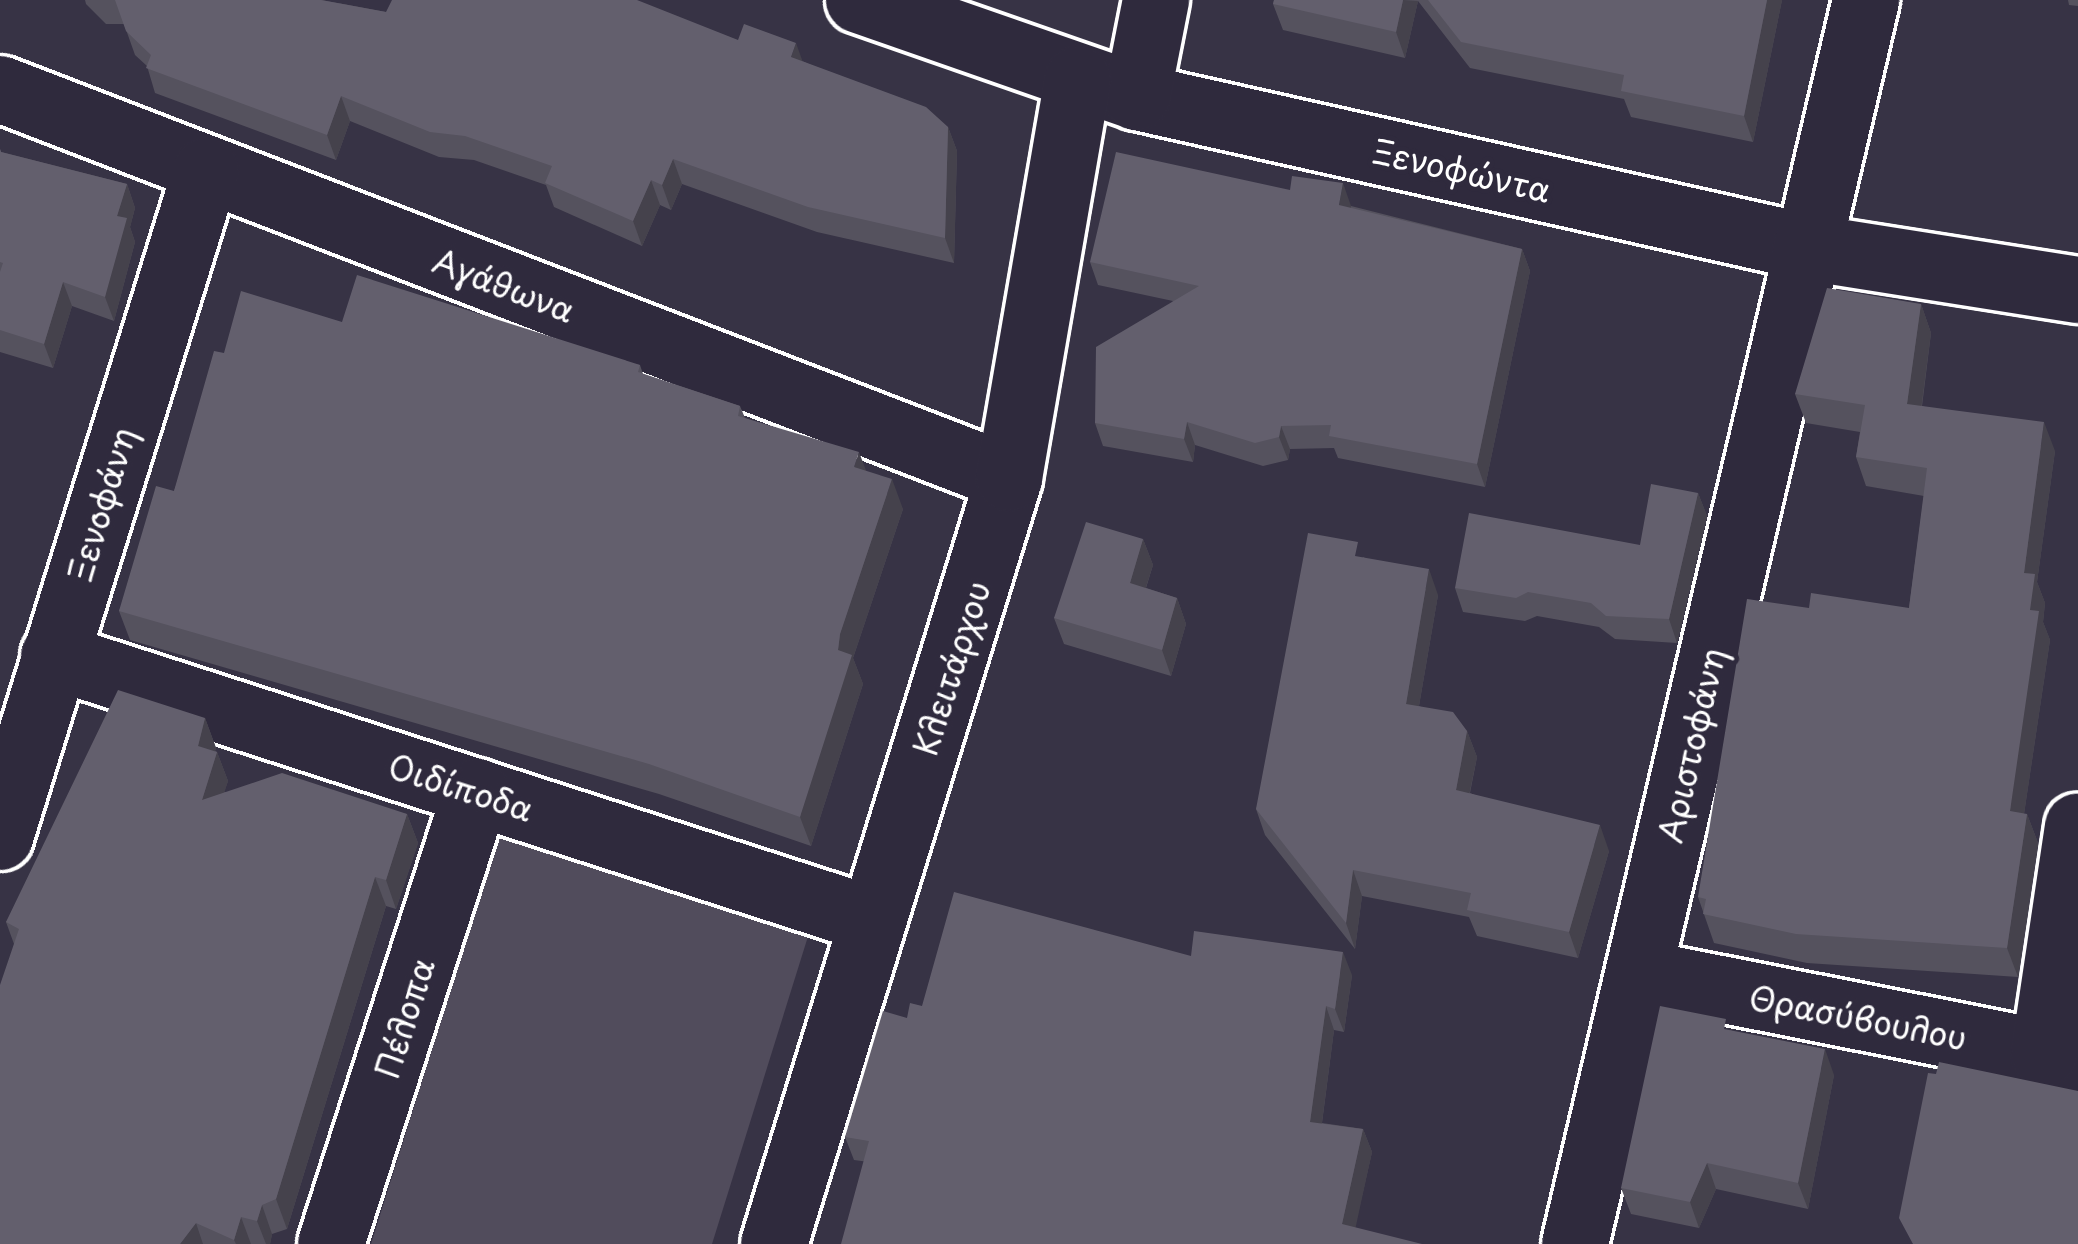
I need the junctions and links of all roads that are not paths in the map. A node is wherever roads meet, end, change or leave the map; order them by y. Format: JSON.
{"nodes":[{"id":1,"x":859,"y":0,"type":"edge"},
{"id":2,"x":1156,"y":0,"type":"edge"},
{"id":3,"x":1866,"y":0,"type":"edge"},
{"id":4,"x":1107,"y":88,"type":"junction"},
{"id":5,"x":0,"y":89,"type":"edge"},
{"id":6,"x":206,"y":171,"type":"junction"},
{"id":7,"x":1806,"y":247,"type":"junction"},
{"id":8,"x":2078,"y":290,"type":"edge"},
{"id":9,"x":1010,"y":478,"type":"junction"},
{"id":10,"x":54,"y":656,"type":"junction"},
{"id":11,"x":476,"y":792,"type":"junction"},
{"id":12,"x":2078,"y":827,"type":"edge"},
{"id":13,"x":0,"y":837,"type":"edge"},
{"id":14,"x":869,"y":920,"type":"junction"},
{"id":15,"x":1639,"y":974,"type":"junction"},
{"id":16,"x":2061,"y":1058,"type":"edge"},
{"id":17,"x":331,"y":1244,"type":"edge"},
{"id":18,"x":774,"y":1244,"type":"edge"},
{"id":19,"x":1575,"y":1244,"type":"edge"}],
"edges":[{"from":1,"to":4,"type":"street","name":"Ξενοφώντα"},
{"from":2,"to":4,"type":"street","name":"Κλειτάρχου"},
{"from":3,"to":7,"type":"street","name":"Αριστοφάνη"},
{"from":4,"to":7,"type":"street","name":"Ξενοφώντα"},
{"from":4,"to":9,"type":"street","name":"Κλειτάρχου"},
{"from":5,"to":6,"type":"street","name":"Αγάθωνα"},
{"from":6,"to":9,"type":"street","name":"Αγάθωνα"},
{"from":6,"to":10,"type":"street","name":"Ξενοφάνη"},
{"from":7,"to":8,"type":"street","name":"Ξενοφώντα"},
{"from":7,"to":15,"type":"street","name":"Αριστοφάνη"},
{"from":9,"to":14,"type":"street","name":"Κλειτάρχου"},
{"from":10,"to":11,"type":"street","name":"Οιδίποδα"},
{"from":10,"to":13,"type":"street","name":"Ξενοφάνη"},
{"from":11,"to":14,"type":"street","name":"Οιδίποδα"},
{"from":11,"to":17,"type":"street","name":"Πέλοπα"},
{"from":12,"to":16,"type":"street"},
{"from":14,"to":18,"type":"street","name":"Κλειτάρχου"},
{"from":15,"to":16,"type":"street","name":"Θρασύβουλου"},
{"from":15,"to":19,"type":"street","name":"Αριστοφάνη"}]}
